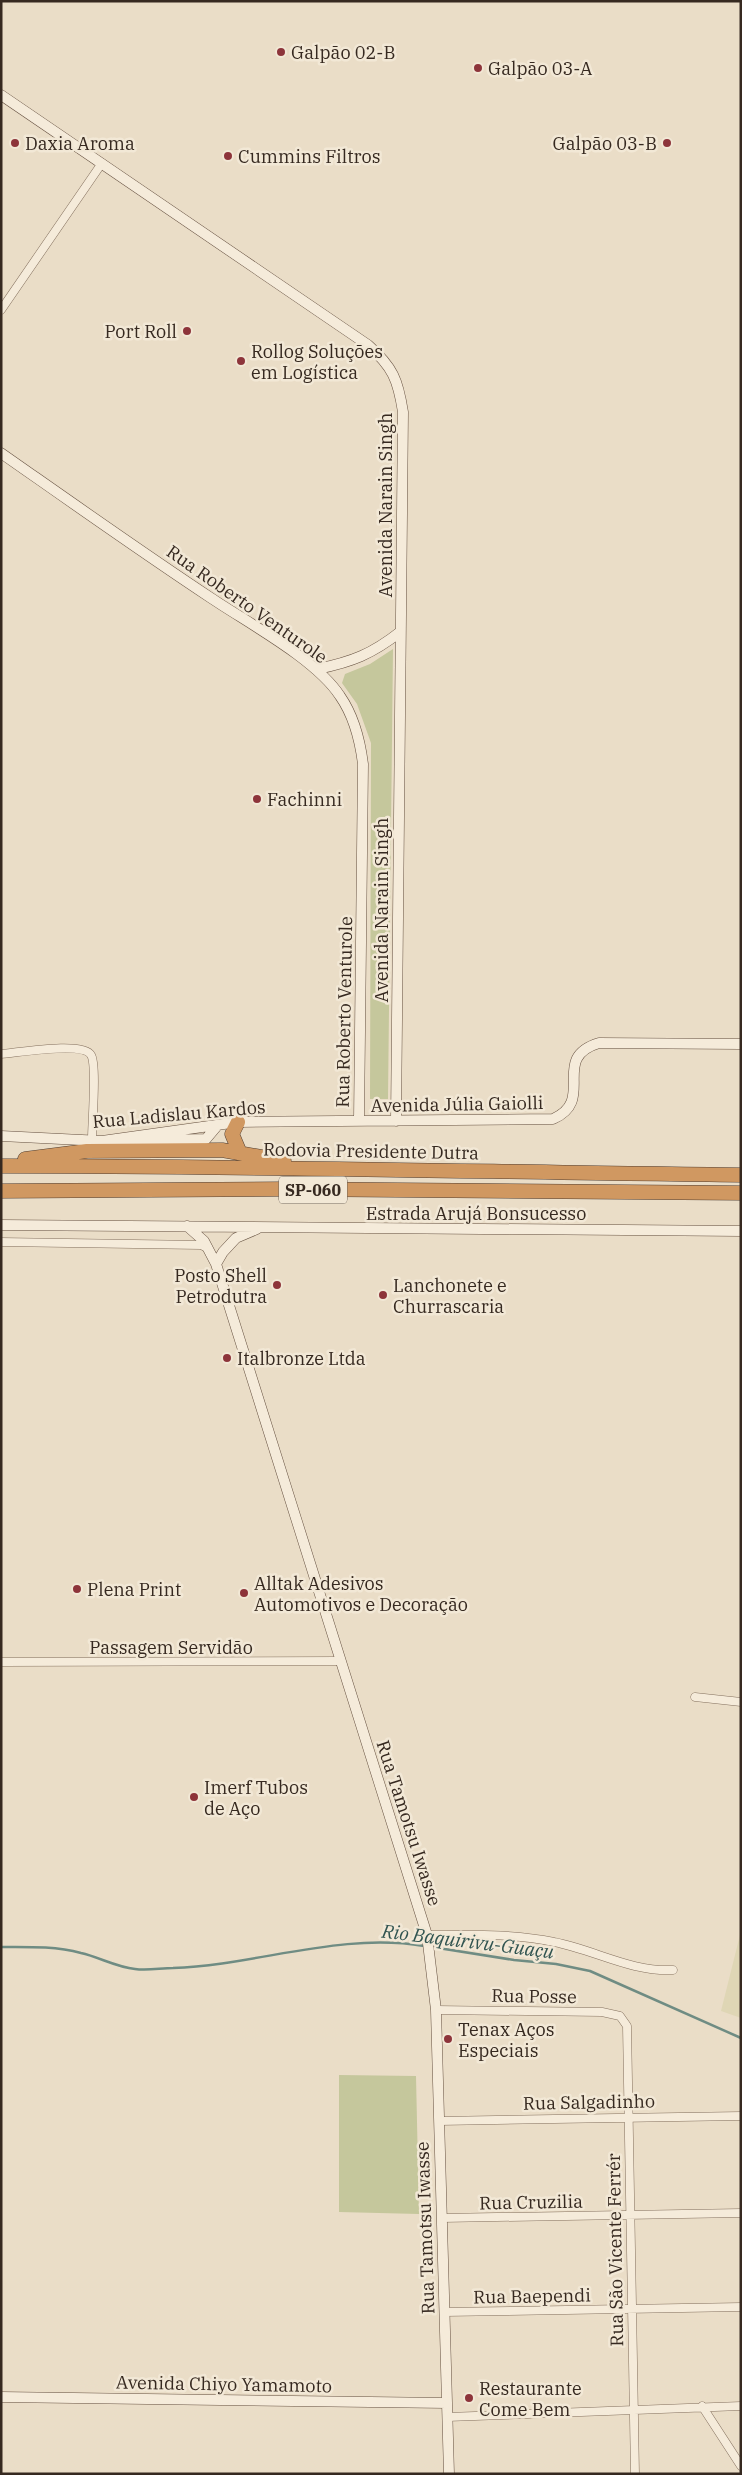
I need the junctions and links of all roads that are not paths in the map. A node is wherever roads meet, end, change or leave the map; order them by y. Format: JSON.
{"nodes":[{"id":1,"x":1,"y":94,"type":"edge"},
{"id":2,"x":102,"y":164,"type":"junction"},
{"id":3,"x":1,"y":310,"type":"edge"},
{"id":4,"x":1,"y":453,"type":"edge"},
{"id":5,"x":400,"y":632,"type":"junction"},
{"id":6,"x":317,"y":669,"type":"junction"},
{"id":7,"x":741,"y":1044,"type":"edge"},
{"id":8,"x":1,"y":1054,"type":"edge"},
{"id":9,"x":359,"y":1121,"type":"junction"},
{"id":10,"x":396,"y":1121,"type":"junction"},
{"id":11,"x":238,"y":1122,"type":"junction"},
{"id":12,"x":1,"y":1136,"type":"edge"},
{"id":13,"x":97,"y":1140,"type":"junction"},
{"id":14,"x":64,"y":1153,"type":"junction"},
{"id":15,"x":240,"y":1153,"type":"junction"},
{"id":16,"x":1,"y":1164,"type":"edge"},
{"id":17,"x":327,"y":1168,"type":"junction"},
{"id":18,"x":741,"y":1175,"type":"edge"},
{"id":19,"x":1,"y":1192,"type":"edge"},
{"id":20,"x":741,"y":1192,"type":"edge"},
{"id":21,"x":1,"y":1225,"type":"edge"},
{"id":22,"x":187,"y":1226,"type":"junction"},
{"id":23,"x":258,"y":1228,"type":"junction"},
{"id":24,"x":741,"y":1231,"type":"edge"},
{"id":25,"x":1,"y":1242,"type":"edge"},
{"id":26,"x":208,"y":1248,"type":"junction"},
{"id":27,"x":216,"y":1264,"type":"junction"},
{"id":28,"x":341,"y":1661,"type":"junction"},
{"id":29,"x":1,"y":1662,"type":"edge"},
{"id":30,"x":695,"y":1697,"type":"dead end"},
{"id":31,"x":741,"y":1702,"type":"edge"},
{"id":32,"x":428,"y":1936,"type":"junction"},
{"id":33,"x":673,"y":1970,"type":"dead end"},
{"id":34,"x":436,"y":2010,"type":"junction"},
{"id":35,"x":627,"y":2026,"type":"joint"},
{"id":36,"x":628,"y":2116,"type":"junction"},
{"id":37,"x":741,"y":2116,"type":"edge"},
{"id":38,"x":439,"y":2121,"type":"junction"},
{"id":39,"x":741,"y":2213,"type":"edge"},
{"id":40,"x":629,"y":2215,"type":"junction"},
{"id":41,"x":442,"y":2218,"type":"junction"},
{"id":42,"x":741,"y":2307,"type":"edge"},
{"id":43,"x":632,"y":2309,"type":"junction"},
{"id":44,"x":444,"y":2312,"type":"junction"},
{"id":45,"x":1,"y":2397,"type":"edge"},
{"id":46,"x":447,"y":2402,"type":"junction"},
{"id":47,"x":702,"y":2406,"type":"junction"},
{"id":48,"x":741,"y":2406,"type":"edge"},
{"id":49,"x":632,"y":2409,"type":"junction"},
{"id":50,"x":447,"y":2416,"type":"junction"},
{"id":51,"x":741,"y":2466,"type":"edge"},
{"id":52,"x":449,"y":2474,"type":"edge"},
{"id":53,"x":635,"y":2474,"type":"edge"}],
"edges":[{"from":1,"to":2,"type":"street","name":"Avenida Narain Singh"},
{"from":2,"to":3,"type":"street"},
{"from":2,"to":5,"type":"street","name":"Avenida Narain Singh"},
{"from":4,"to":6,"type":"street","name":"Rua Roberto Venturole"},
{"from":5,"to":6,"type":"street"},
{"from":5,"to":10,"type":"street","name":"Avenida Narain Singh"},
{"from":6,"to":9,"type":"street","name":"Rua Roberto Venturole"},
{"from":7,"to":10,"type":"street","name":"Avenida Júlia Gaiolli"},
{"from":8,"to":13,"type":"street"},
{"from":9,"to":10,"type":"street","name":"Avenida Júlia Gaiolli"},
{"from":9,"to":11,"type":"street","name":"Rua Ladislau Kardos"},
{"from":11,"to":13,"type":"street","name":"Rua Ladislau Kardos"},
{"from":11,"to":15,"type":"highway"},
{"from":12,"to":13,"type":"street","name":"Rua Ladislau Kardos"},
{"from":13,"to":14,"type":"highway"},
{"from":14,"to":15,"type":"highway"},
{"from":14,"to":16,"type":"highway"},
{"from":15,"to":17,"type":"highway"},
{"from":16,"to":17,"type":"highway","name":"Rodovia Presidente Dutra","number":"SP-060"},
{"from":17,"to":18,"type":"highway","name":"Rodovia Presidente Dutra","number":"SP-060"},
{"from":19,"to":20,"type":"highway","number":"SP-060"},
{"from":21,"to":22,"type":"street","name":"Estrada Arujá Bonsucesso"},
{"from":22,"to":23,"type":"street","name":"Estrada Arujá Bonsucesso"},
{"from":22,"to":26,"type":"street","name":"Rua Tamotsu Iwasse"},
{"from":23,"to":24,"type":"street","name":"Estrada Arujá Bonsucesso"},
{"from":23,"to":27,"type":"street"},
{"from":25,"to":26,"type":"street"},
{"from":26,"to":27,"type":"street","name":"Rua Tamotsu Iwasse"},
{"from":27,"to":28,"type":"street","name":"Rua Tamotsu Iwasse"},
{"from":28,"to":29,"type":"street","name":"Passagem Servidão"},
{"from":28,"to":32,"type":"street","name":"Rua Tamotsu Iwasse"},
{"from":30,"to":31,"type":"street"},
{"from":32,"to":33,"type":"street"},
{"from":32,"to":34,"type":"street","name":"Rua Tamotsu Iwasse"},
{"from":34,"to":35,"type":"street","name":"Rua Posse"},
{"from":34,"to":38,"type":"street","name":"Rua Tamotsu Iwasse"},
{"from":35,"to":36,"type":"street","name":"Rua São Vicente Ferrér"},
{"from":36,"to":37,"type":"street","name":"Rua Salgadinho"},
{"from":36,"to":38,"type":"street","name":"Rua Salgadinho"},
{"from":36,"to":40,"type":"street","name":"Rua São Vicente Ferrér"},
{"from":38,"to":41,"type":"street","name":"Rua Tamotsu Iwasse"},
{"from":39,"to":40,"type":"street","name":"Rua Cruzilia"},
{"from":40,"to":41,"type":"street","name":"Rua Cruzilia"},
{"from":40,"to":43,"type":"street","name":"Rua São Vicente Ferrér"},
{"from":41,"to":44,"type":"street","name":"Rua Tamotsu Iwasse"},
{"from":42,"to":43,"type":"street","name":"Rua Baependi"},
{"from":43,"to":44,"type":"street","name":"Rua Baependi"},
{"from":43,"to":49,"type":"street","name":"Rua São Vicente Ferrér"},
{"from":44,"to":46,"type":"street","name":"Rua Tamotsu Iwasse"},
{"from":45,"to":46,"type":"street","name":"Avenida Chiyo Yamamoto"},
{"from":46,"to":50,"type":"street","name":"Rua Tamotsu Iwasse"},
{"from":47,"to":48,"type":"street"},
{"from":47,"to":49,"type":"street"},
{"from":47,"to":51,"type":"street"},
{"from":49,"to":50,"type":"street"},
{"from":49,"to":53,"type":"street","name":"Rua São Vicente Ferrér"},
{"from":50,"to":52,"type":"street","name":"Rua Tamotsu Iwasse"}]}
